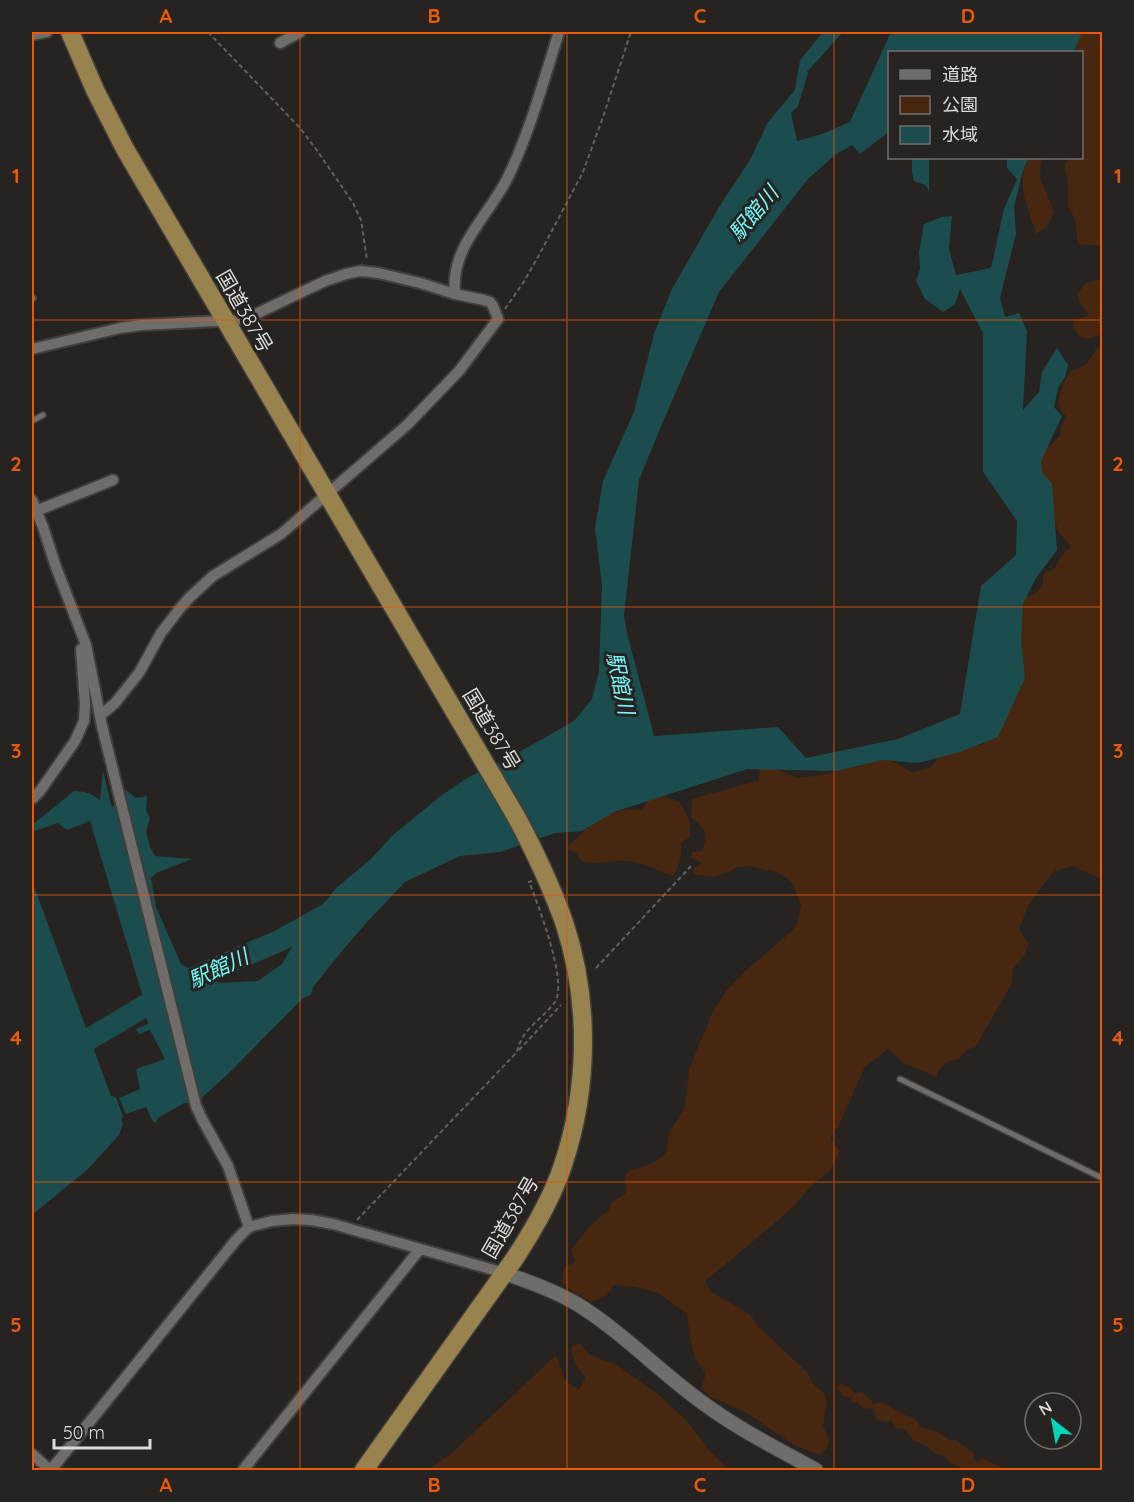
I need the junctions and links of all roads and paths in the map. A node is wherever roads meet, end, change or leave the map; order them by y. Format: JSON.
{"nodes":[{"id":1,"x":47,"y":32,"type":"edge"},
{"id":2,"x":70,"y":32,"type":"edge"},
{"id":3,"x":208,"y":32,"type":"edge"},
{"id":4,"x":300,"y":32,"type":"edge"},
{"id":5,"x":559,"y":32,"type":"edge"},
{"id":6,"x":631,"y":32,"type":"edge"},
{"id":7,"x":32,"y":35,"type":"edge"},
{"id":8,"x":280,"y":43,"type":"dead end"},
{"id":9,"x":365,"y":271,"type":"junction"},
{"id":10,"x":455,"y":294,"type":"junction"},
{"id":11,"x":498,"y":319,"type":"junction"},
{"id":12,"x":225,"y":321,"type":"junction"},
{"id":13,"x":32,"y":349,"type":"edge"},
{"id":14,"x":43,"y":416,"type":"dead end"},
{"id":15,"x":32,"y":421,"type":"edge"},
{"id":16,"x":113,"y":480,"type":"dead end"},
{"id":17,"x":328,"y":497,"type":"junction"},
{"id":18,"x":32,"y":500,"type":"edge"},
{"id":19,"x":36,"y":511,"type":"junction"},
{"id":20,"x":81,"y":630,"type":"junction"},
{"id":21,"x":101,"y":721,"type":"junction"},
{"id":22,"x":32,"y":799,"type":"edge"},
{"id":23,"x":693,"y":864,"type":"dead end"},
{"id":24,"x":542,"y":867,"type":"junction"},
{"id":25,"x":596,"y":968,"type":"dead end"},
{"id":26,"x":561,"y":1005,"type":"dead end"},
{"id":27,"x":517,"y":1052,"type":"junction"},
{"id":28,"x":900,"y":1079,"type":"dead end"},
{"id":29,"x":1102,"y":1178,"type":"edge"},
{"id":30,"x":249,"y":1227,"type":"junction"},
{"id":31,"x":349,"y":1229,"type":"junction"},
{"id":32,"x":420,"y":1249,"type":"junction"},
{"id":33,"x":503,"y":1273,"type":"junction"},
{"id":34,"x":32,"y":1454,"type":"edge"},
{"id":35,"x":50,"y":1470,"type":"edge"},
{"id":36,"x":243,"y":1470,"type":"edge"},
{"id":37,"x":364,"y":1470,"type":"edge"},
{"id":38,"x":816,"y":1470,"type":"edge"}],
"edges":[{"from":1,"to":7,"type":"street"},
{"from":2,"to":12,"type":"highway","name":"国道387号"},
{"from":3,"to":9,"type":"path"},
{"from":4,"to":8,"type":"street"},
{"from":5,"to":10,"type":"street"},
{"from":6,"to":11,"type":"path"},
{"from":9,"to":10,"type":"street"},
{"from":9,"to":12,"type":"street"},
{"from":10,"to":11,"type":"street"},
{"from":11,"to":17,"type":"street"},
{"from":12,"to":13,"type":"street"},
{"from":12,"to":17,"type":"highway","name":"国道387号"},
{"from":14,"to":15,"type":"lane"},
{"from":16,"to":19,"type":"street"},
{"from":17,"to":21,"type":"street"},
{"from":17,"to":24,"type":"highway","name":"国道387号"},
{"from":18,"to":19,"type":"street"},
{"from":19,"to":20,"type":"street"},
{"from":20,"to":21,"type":"street"},
{"from":20,"to":22,"type":"street"},
{"from":21,"to":30,"type":"street"},
{"from":23,"to":25,"type":"path"},
{"from":24,"to":27,"type":"path"},
{"from":24,"to":33,"type":"highway","name":"国道387号"},
{"from":26,"to":27,"type":"path"},
{"from":27,"to":31,"type":"path"},
{"from":28,"to":29,"type":"lane"},
{"from":30,"to":31,"type":"street"},
{"from":30,"to":35,"type":"street"},
{"from":31,"to":32,"type":"street"},
{"from":32,"to":33,"type":"street"},
{"from":32,"to":36,"type":"street"},
{"from":33,"to":37,"type":"highway","name":"国道387号"},
{"from":33,"to":38,"type":"street"},
{"from":34,"to":35,"type":"street"}]}
